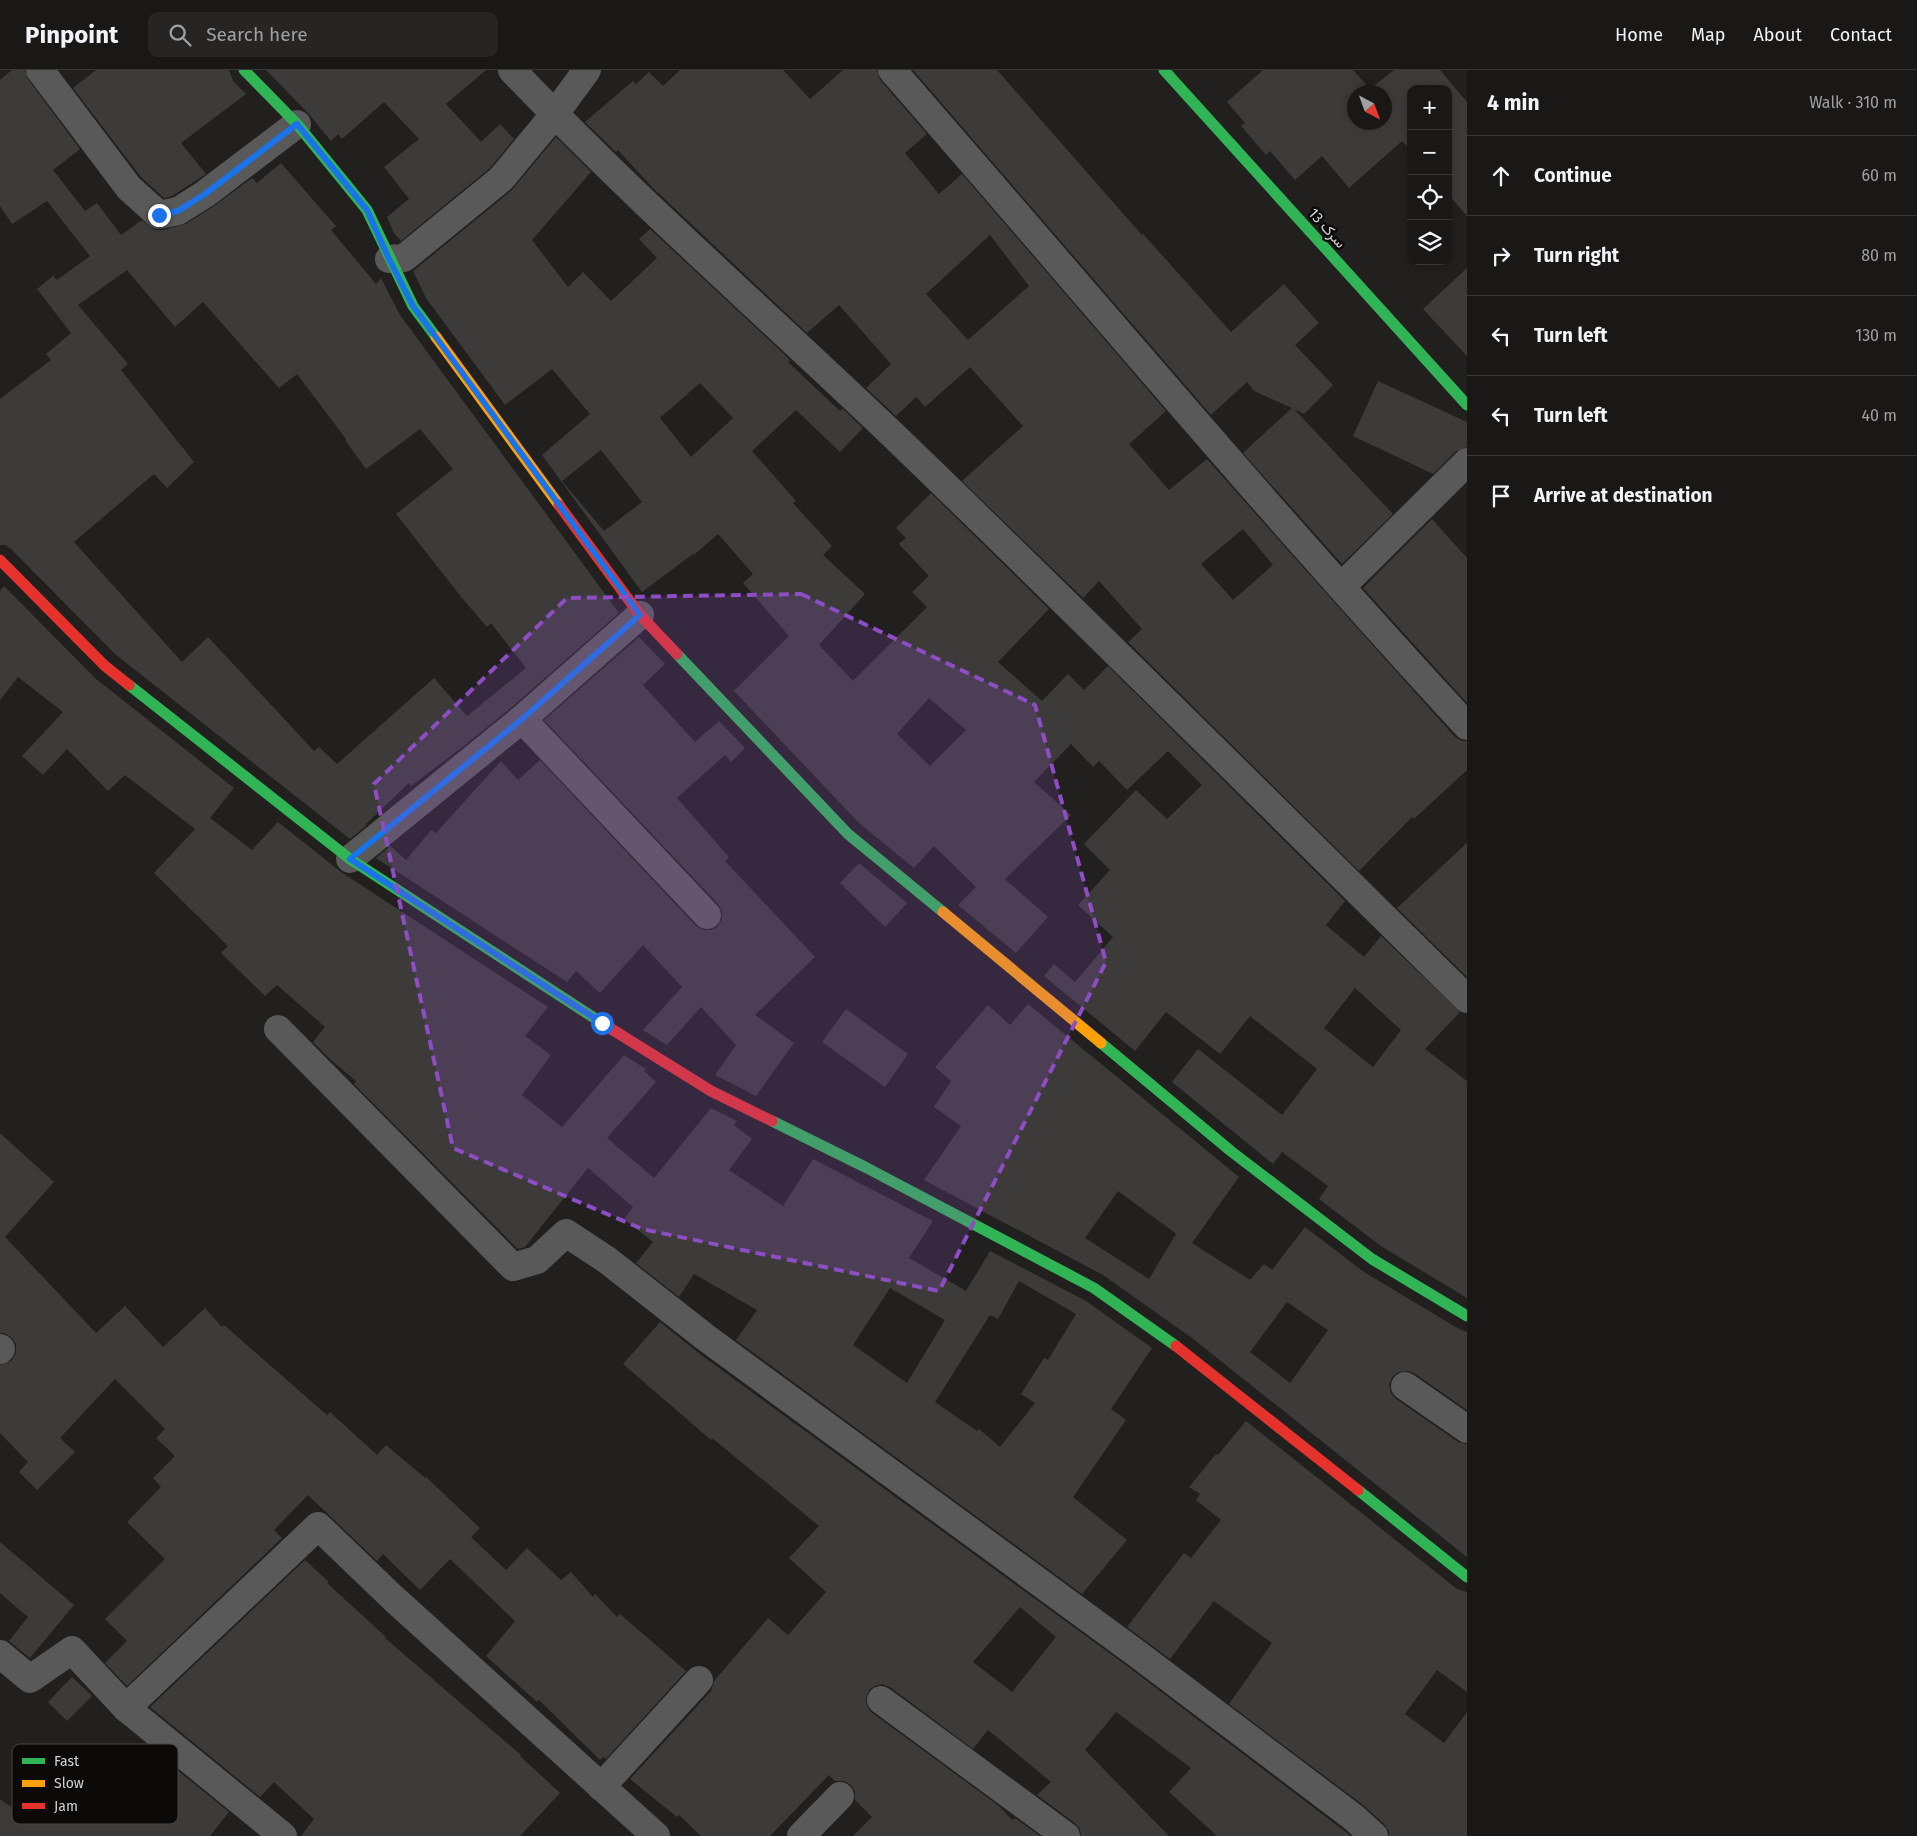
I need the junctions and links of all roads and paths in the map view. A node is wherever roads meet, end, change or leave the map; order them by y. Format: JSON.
{"nodes":[{"id":1,"x":40,"y":70,"type":"edge"},
{"id":2,"x":244,"y":70,"type":"edge"},
{"id":3,"x":512,"y":70,"type":"edge"},
{"id":4,"x":587,"y":70,"type":"edge"},
{"id":5,"x":892,"y":70,"type":"edge"},
{"id":6,"x":1164,"y":70,"type":"edge"},
{"id":7,"x":554,"y":115,"type":"junction"},
{"id":8,"x":297,"y":124,"type":"junction"},
{"id":9,"x":389,"y":259,"type":"junction"},
{"id":10,"x":1467,"y":405,"type":"edge"},
{"id":11,"x":1467,"y":462,"type":"edge"},
{"id":12,"x":0,"y":560,"type":"edge"},
{"id":13,"x":1341,"y":587,"type":"junction"},
{"id":14,"x":640,"y":615,"type":"junction"},
{"id":15,"x":522,"y":719,"type":"junction"},
{"id":16,"x":1467,"y":726,"type":"edge"},
{"id":17,"x":350,"y":859,"type":"junction"},
{"id":18,"x":707,"y":915,"type":"dead end"},
{"id":19,"x":1467,"y":999,"type":"edge"},
{"id":20,"x":278,"y":1029,"type":"dead end"},
{"id":21,"x":1467,"y":1316,"type":"edge"},
{"id":22,"x":1405,"y":1386,"type":"dead end"},
{"id":23,"x":1467,"y":1429,"type":"edge"},
{"id":24,"x":1467,"y":1577,"type":"edge"},
{"id":25,"x":0,"y":1654,"type":"edge"},
{"id":26,"x":699,"y":1680,"type":"dead end"},
{"id":27,"x":881,"y":1700,"type":"dead end"},
{"id":28,"x":126,"y":1708,"type":"junction"},
{"id":29,"x":170,"y":1744,"type":"edge"},
{"id":30,"x":178,"y":1751,"type":"edge"},
{"id":31,"x":601,"y":1787,"type":"junction"},
{"id":32,"x":840,"y":1796,"type":"dead end"},
{"id":33,"x":282,"y":1836,"type":"edge"},
{"id":34,"x":656,"y":1836,"type":"edge"},
{"id":35,"x":801,"y":1836,"type":"edge"},
{"id":36,"x":1066,"y":1836,"type":"edge"},
{"id":37,"x":1374,"y":1836,"type":"edge"}],
"edges":[{"from":1,"to":8,"type":"street"},
{"from":2,"to":8,"type":"street"},
{"from":3,"to":7,"type":"street"},
{"from":4,"to":7,"type":"street"},
{"from":5,"to":13,"type":"street"},
{"from":6,"to":10,"type":"street","name":"سرک 13"},
{"from":7,"to":9,"type":"street"},
{"from":7,"to":19,"type":"street"},
{"from":8,"to":9,"type":"street"},
{"from":9,"to":14,"type":"street"},
{"from":11,"to":13,"type":"street"},
{"from":12,"to":17,"type":"street"},
{"from":13,"to":16,"type":"street"},
{"from":14,"to":15,"type":"street"},
{"from":14,"to":21,"type":"street"},
{"from":15,"to":17,"type":"street"},
{"from":15,"to":18,"type":"street"},
{"from":17,"to":24,"type":"street"},
{"from":20,"to":37,"type":"street"},
{"from":22,"to":23,"type":"street"},
{"from":25,"to":28,"type":"street"},
{"from":26,"to":31,"type":"street"},
{"from":27,"to":36,"type":"street"},
{"from":28,"to":29,"type":"street"},
{"from":28,"to":31,"type":"street"},
{"from":30,"to":33,"type":"street"},
{"from":31,"to":34,"type":"street"},
{"from":32,"to":35,"type":"street"}]}
